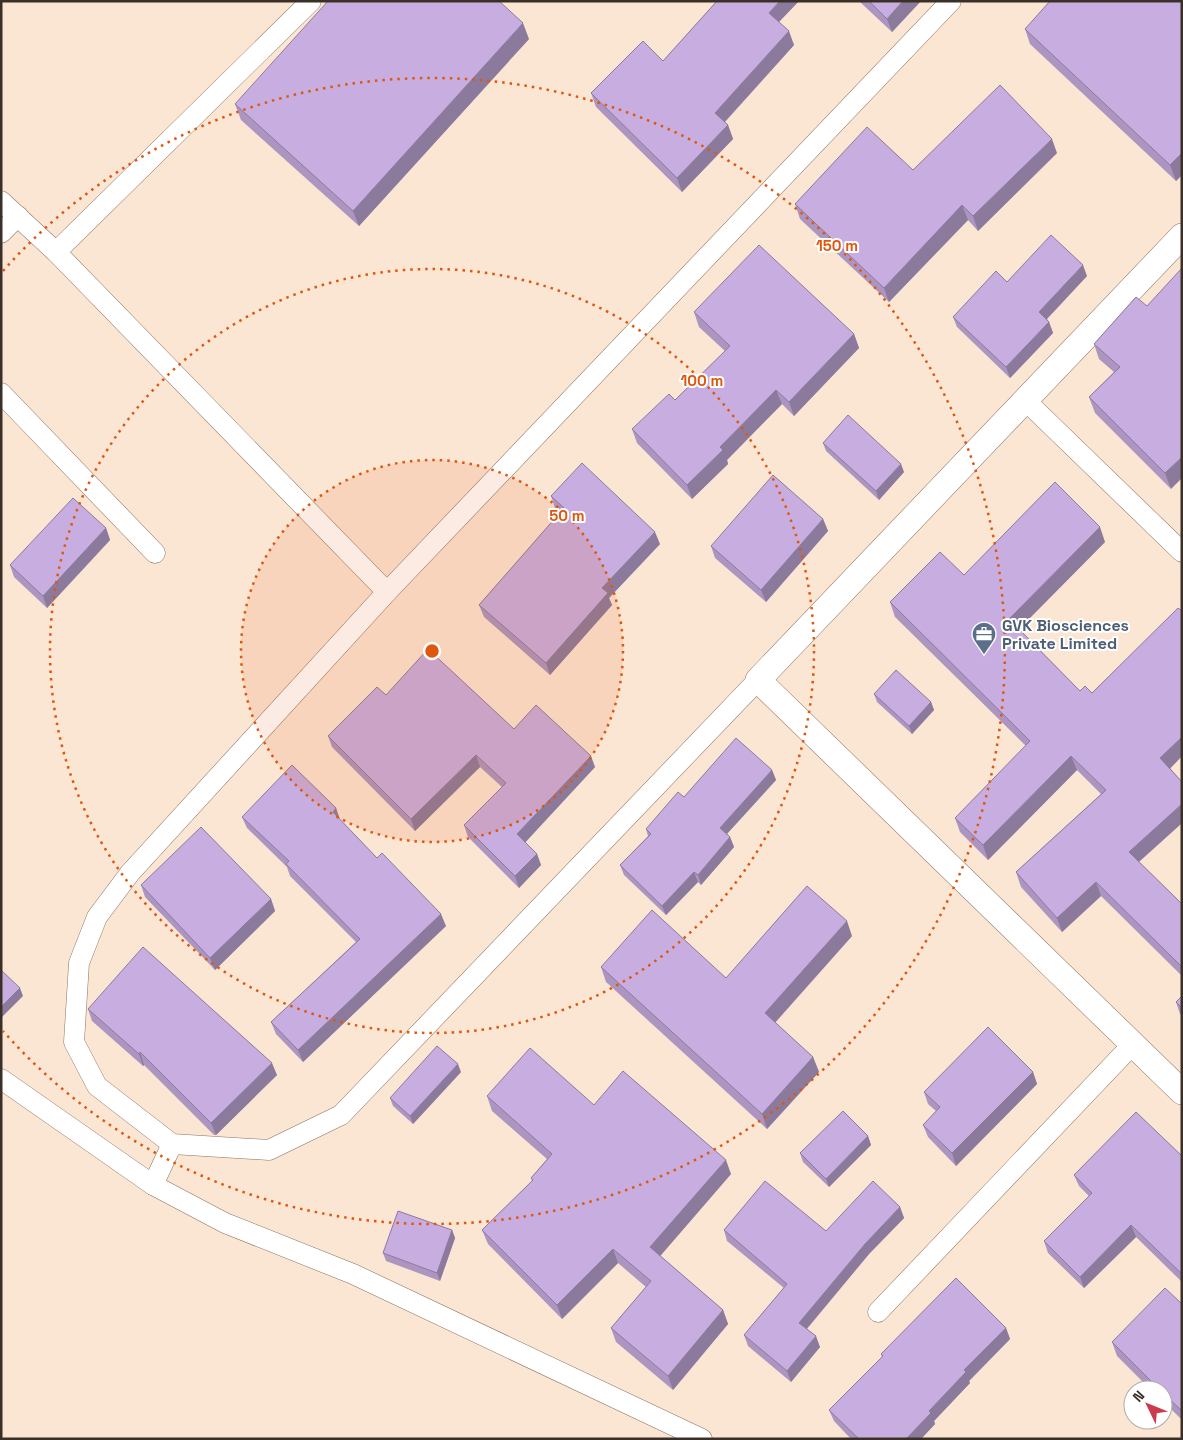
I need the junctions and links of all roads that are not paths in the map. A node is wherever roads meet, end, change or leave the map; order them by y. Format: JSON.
{"nodes":[{"id":1,"x":311,"y":1,"type":"edge"},
{"id":2,"x":951,"y":1,"type":"edge"},
{"id":3,"x":1,"y":201,"type":"edge"},
{"id":4,"x":18,"y":216,"type":"junction"},
{"id":5,"x":1,"y":233,"type":"edge"},
{"id":6,"x":1182,"y":236,"type":"edge"},
{"id":7,"x":56,"y":252,"type":"junction"},
{"id":8,"x":1,"y":393,"type":"edge"},
{"id":9,"x":1025,"y":400,"type":"junction"},
{"id":10,"x":1182,"y":552,"type":"edge"},
{"id":11,"x":155,"y":554,"type":"dead end"},
{"id":12,"x":387,"y":592,"type":"junction"},
{"id":13,"x":758,"y":680,"type":"junction"},
{"id":14,"x":1133,"y":1044,"type":"junction"},
{"id":15,"x":1,"y":1079,"type":"edge"},
{"id":16,"x":1182,"y":1092,"type":"edge"},
{"id":17,"x":172,"y":1144,"type":"junction"},
{"id":18,"x":153,"y":1185,"type":"junction"},
{"id":19,"x":878,"y":1312,"type":"dead end"},
{"id":20,"x":702,"y":1439,"type":"edge"}],
"edges":[{"from":1,"to":7,"type":"street"},
{"from":2,"to":12,"type":"street"},
{"from":3,"to":4,"type":"street"},
{"from":4,"to":5,"type":"street"},
{"from":4,"to":7,"type":"street"},
{"from":6,"to":9,"type":"street"},
{"from":7,"to":12,"type":"street"},
{"from":8,"to":11,"type":"street"},
{"from":9,"to":10,"type":"street"},
{"from":9,"to":13,"type":"street"},
{"from":12,"to":17,"type":"street"},
{"from":13,"to":14,"type":"street"},
{"from":13,"to":17,"type":"street"},
{"from":14,"to":16,"type":"street"},
{"from":14,"to":19,"type":"street"},
{"from":15,"to":18,"type":"street"},
{"from":17,"to":18,"type":"street"},
{"from":18,"to":20,"type":"street"}]}
